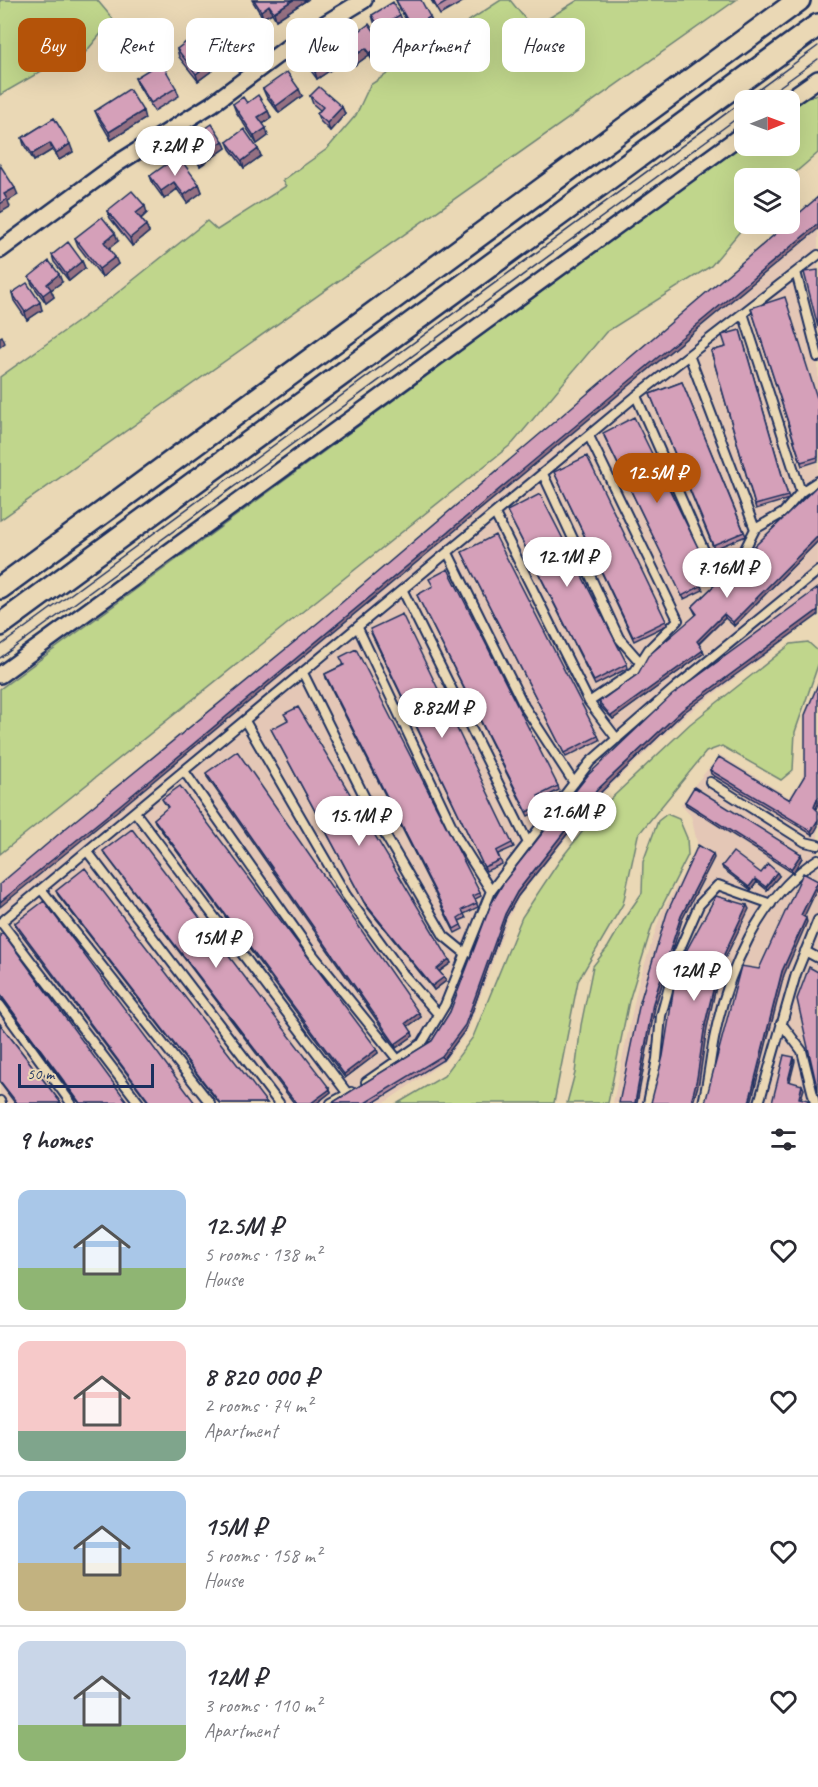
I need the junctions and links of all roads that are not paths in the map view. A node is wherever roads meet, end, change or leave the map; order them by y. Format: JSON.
{"nodes":[{"id":1,"x":364,"y":0,"type":"edge"},
{"id":2,"x":799,"y":0,"type":"edge"},
{"id":3,"x":818,"y":25,"type":"edge"},
{"id":4,"x":818,"y":79,"type":"edge"},
{"id":5,"x":800,"y":92,"type":"edge"},
{"id":6,"x":734,"y":140,"type":"edge"},
{"id":7,"x":0,"y":250,"type":"edge"},
{"id":8,"x":818,"y":255,"type":"edge"},
{"id":9,"x":796,"y":272,"type":"junction"},
{"id":10,"x":743,"y":313,"type":"junction"},
{"id":11,"x":689,"y":355,"type":"junction"},
{"id":12,"x":818,"y":357,"type":"edge"},
{"id":13,"x":636,"y":396,"type":"junction"},
{"id":14,"x":589,"y":436,"type":"junction"},
{"id":15,"x":543,"y":474,"type":"junction"},
{"id":16,"x":818,"y":481,"type":"edge"},
{"id":17,"x":801,"y":492,"type":"junction"},
{"id":18,"x":495,"y":514,"type":"junction"},
{"id":19,"x":755,"y":529,"type":"junction"},
{"id":20,"x":448,"y":553,"type":"junction"},
{"id":21,"x":818,"y":571,"type":"edge"},
{"id":22,"x":0,"y":588,"type":"edge"},
{"id":23,"x":403,"y":591,"type":"junction"},
{"id":24,"x":0,"y":625,"type":"edge"},
{"id":25,"x":358,"y":628,"type":"junction"},
{"id":26,"x":640,"y":662,"type":"junction"},
{"id":27,"x":303,"y":673,"type":"junction"},
{"id":28,"x":0,"y":675,"type":"edge"},
{"id":29,"x":589,"y":702,"type":"junction"},
{"id":30,"x":245,"y":721,"type":"junction"},
{"id":31,"x":617,"y":739,"type":"junction"},
{"id":32,"x":184,"y":771,"type":"junction"},
{"id":33,"x":710,"y":782,"type":"dead end"},
{"id":34,"x":574,"y":783,"type":"junction"},
{"id":35,"x":135,"y":812,"type":"junction"},
{"id":36,"x":528,"y":843,"type":"junction"},
{"id":37,"x":818,"y":845,"type":"edge"},
{"id":38,"x":87,"y":851,"type":"junction"},
{"id":39,"x":818,"y":859,"type":"edge"},
{"id":40,"x":41,"y":889,"type":"junction"},
{"id":41,"x":491,"y":891,"type":"junction"},
{"id":42,"x":771,"y":904,"type":"junction"},
{"id":43,"x":818,"y":920,"type":"edge"},
{"id":44,"x":0,"y":922,"type":"edge"},
{"id":45,"x":805,"y":951,"type":"junction"},
{"id":46,"x":466,"y":954,"type":"junction"},
{"id":47,"x":818,"y":958,"type":"edge"},
{"id":48,"x":0,"y":1005,"type":"edge"},
{"id":49,"x":439,"y":1015,"type":"junction"},
{"id":50,"x":782,"y":1023,"type":"junction"},
{"id":51,"x":398,"y":1060,"type":"junction"},
{"id":52,"x":348,"y":1094,"type":"junction"},
{"id":53,"x":70,"y":1103,"type":"edge"},
{"id":54,"x":139,"y":1103,"type":"edge"},
{"id":55,"x":210,"y":1103,"type":"edge"},
{"id":56,"x":279,"y":1103,"type":"edge"},
{"id":57,"x":331,"y":1103,"type":"edge"},
{"id":58,"x":648,"y":1103,"type":"edge"},
{"id":59,"x":703,"y":1103,"type":"edge"},
{"id":60,"x":759,"y":1103,"type":"edge"},
{"id":61,"x":815,"y":1103,"type":"edge"}],
"edges":[{"from":1,"to":7,"type":"street"},
{"from":2,"to":22,"type":"main road"},
{"from":3,"to":24,"type":"main road"},
{"from":4,"to":5,"type":"street"},
{"from":6,"to":28,"type":"street"},
{"from":8,"to":9,"type":"lane"},
{"from":9,"to":10,"type":"lane"},
{"from":9,"to":12,"type":"lane"},
{"from":10,"to":11,"type":"lane"},
{"from":10,"to":17,"type":"lane"},
{"from":11,"to":13,"type":"lane"},
{"from":11,"to":19,"type":"lane"},
{"from":13,"to":14,"type":"lane"},
{"from":13,"to":19,"type":"lane"},
{"from":14,"to":15,"type":"lane"},
{"from":14,"to":26,"type":"lane"},
{"from":15,"to":18,"type":"lane"},
{"from":15,"to":26,"type":"lane"},
{"from":16,"to":17,"type":"lane"},
{"from":17,"to":19,"type":"lane"},
{"from":18,"to":20,"type":"lane"},
{"from":18,"to":29,"type":"lane"},
{"from":20,"to":23,"type":"lane"},
{"from":20,"to":34,"type":"lane"},
{"from":21,"to":31,"type":"lane"},
{"from":23,"to":25,"type":"lane"},
{"from":23,"to":36,"type":"lane"},
{"from":25,"to":27,"type":"lane"},
{"from":25,"to":41,"type":"lane"},
{"from":26,"to":29,"type":"lane"},
{"from":27,"to":30,"type":"lane"},
{"from":27,"to":46,"type":"lane"},
{"from":29,"to":31,"type":"lane"},
{"from":30,"to":32,"type":"lane"},
{"from":30,"to":49,"type":"lane"},
{"from":31,"to":34,"type":"lane"},
{"from":32,"to":35,"type":"lane"},
{"from":32,"to":51,"type":"lane"},
{"from":33,"to":37,"type":"lane"},
{"from":34,"to":36,"type":"lane"},
{"from":35,"to":38,"type":"lane"},
{"from":35,"to":52,"type":"lane"},
{"from":36,"to":41,"type":"lane"},
{"from":38,"to":40,"type":"lane"},
{"from":38,"to":56,"type":"lane"},
{"from":39,"to":42,"type":"lane"},
{"from":40,"to":44,"type":"lane"},
{"from":40,"to":55,"type":"lane"},
{"from":41,"to":46,"type":"lane"},
{"from":42,"to":58,"type":"lane"},
{"from":42,"to":59,"type":"lane"},
{"from":43,"to":45,"type":"lane"},
{"from":44,"to":54,"type":"lane"},
{"from":45,"to":47,"type":"lane"},
{"from":45,"to":50,"type":"lane"},
{"from":46,"to":49,"type":"lane"},
{"from":48,"to":53,"type":"lane"},
{"from":49,"to":51,"type":"lane"},
{"from":50,"to":60,"type":"lane"},
{"from":50,"to":61,"type":"lane"},
{"from":51,"to":52,"type":"lane"},
{"from":52,"to":57,"type":"lane"}]}
